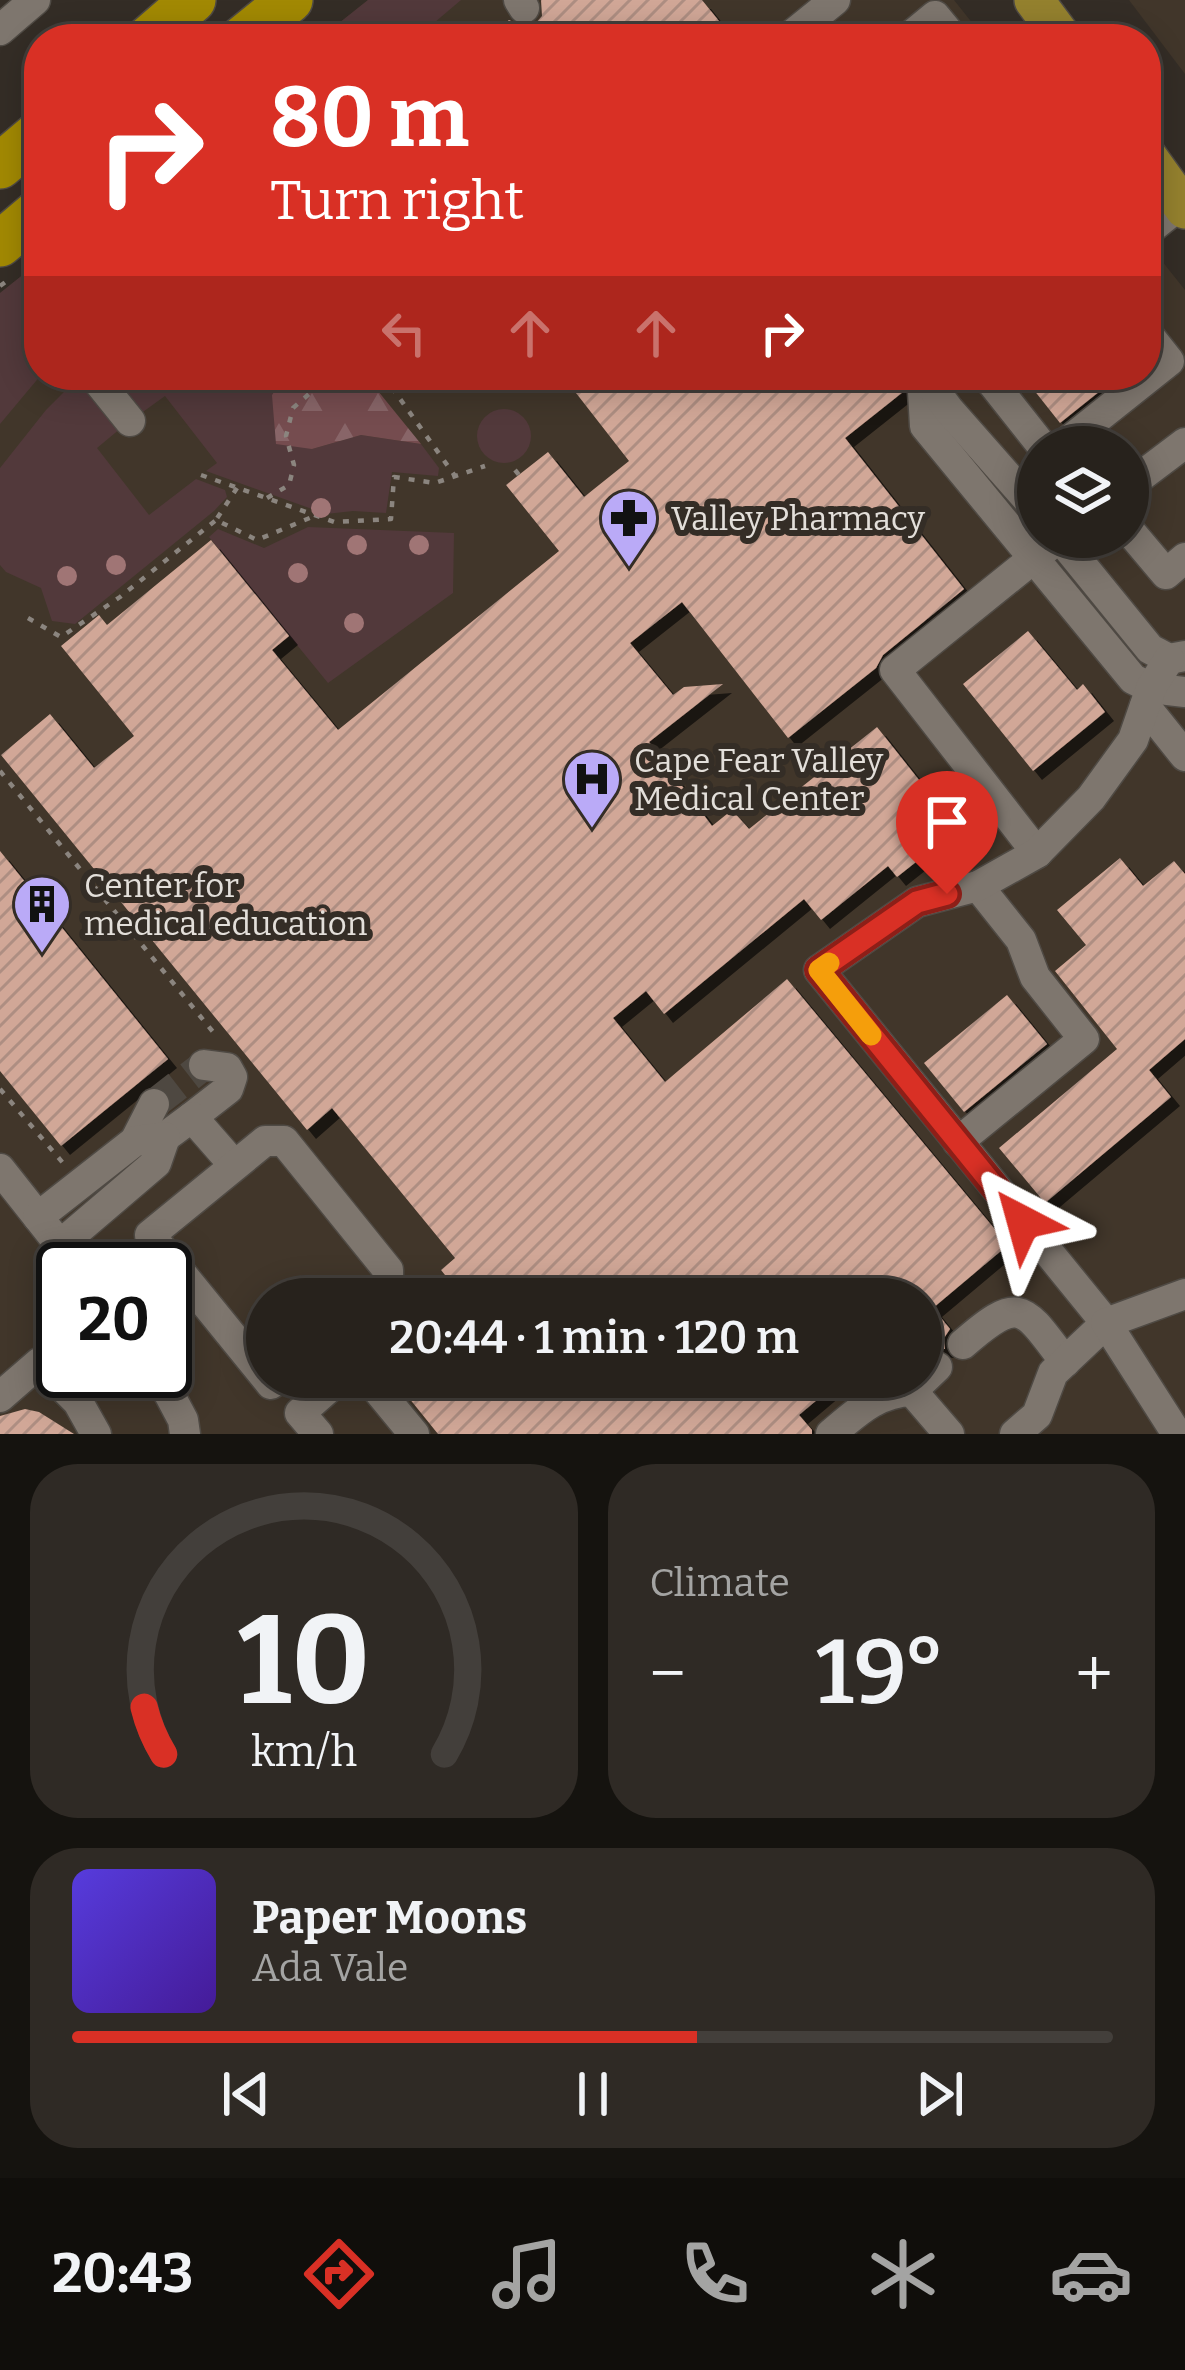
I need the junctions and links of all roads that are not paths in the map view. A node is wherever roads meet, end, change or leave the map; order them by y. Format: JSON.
{"nodes":[{"id":1,"x":35,"y":0,"type":"edge"},
{"id":2,"x":193,"y":0,"type":"edge"},
{"id":3,"x":835,"y":0,"type":"edge"},
{"id":4,"x":165,"y":24,"type":"edge"},
{"id":5,"x":805,"y":24,"type":"edge"},
{"id":6,"x":0,"y":30,"type":"edge"},
{"id":7,"x":24,"y":146,"type":"edge"},
{"id":8,"x":0,"y":166,"type":"edge"},
{"id":9,"x":1161,"y":176,"type":"edge"},
{"id":10,"x":1183,"y":206,"type":"edge"},
{"id":11,"x":24,"y":224,"type":"edge"},
{"id":12,"x":0,"y":244,"type":"edge"},
{"id":13,"x":105,"y":390,"type":"edge"},
{"id":14,"x":923,"y":390,"type":"edge"},
{"id":15,"x":934,"y":390,"type":"edge"},
{"id":16,"x":998,"y":390,"type":"edge"},
{"id":17,"x":1133,"y":390,"type":"edge"},
{"id":18,"x":130,"y":421,"type":"dead end"},
{"id":19,"x":1026,"y":426,"type":"edge"},
{"id":20,"x":1087,"y":426,"type":"edge"},
{"id":21,"x":1185,"y":443,"type":"edge"},
{"id":22,"x":1149,"y":470,"type":"edge"},
{"id":23,"x":1017,"y":487,"type":"edge"},
{"id":24,"x":1017,"y":538,"type":"edge"},
{"id":25,"x":1149,"y":554,"type":"edge"},
{"id":26,"x":1033,"y":558,"type":"joint"},
{"id":27,"x":1077,"y":558,"type":"edge"},
{"id":28,"x":1185,"y":558,"type":"edge"},
{"id":29,"x":1177,"y":657,"type":"edge"},
{"id":30,"x":1185,"y":692,"type":"edge"},
{"id":31,"x":1148,"y":697,"type":"junction"},
{"id":32,"x":1185,"y":756,"type":"edge"},
{"id":33,"x":1037,"y":853,"type":"junction"},
{"id":34,"x":978,"y":886,"type":"junction"},
{"id":35,"x":204,"y":1064,"type":"dead end"},
{"id":36,"x":154,"y":1103,"type":"dead end"},
{"id":37,"x":192,"y":1118,"type":"junction"},
{"id":38,"x":150,"y":1139,"type":"junction"},
{"id":39,"x":958,"y":1142,"type":"junction"},
{"id":40,"x":234,"y":1165,"type":"junction"},
{"id":41,"x":1,"y":1173,"type":"edge"},
{"id":42,"x":38,"y":1217,"type":"junction"},
{"id":43,"x":57,"y":1242,"type":"edge"},
{"id":44,"x":83,"y":1242,"type":"edge"},
{"id":45,"x":388,"y":1278,"type":"edge"},
{"id":46,"x":1185,"y":1294,"type":"edge"},
{"id":47,"x":1106,"y":1323,"type":"junction"},
{"id":48,"x":963,"y":1344,"type":"dead end"},
{"id":49,"x":246,"y":1352,"type":"edge"},
{"id":50,"x":1065,"y":1362,"type":"junction"},
{"id":51,"x":36,"y":1366,"type":"edge"},
{"id":52,"x":0,"y":1397,"type":"edge"},
{"id":53,"x":83,"y":1398,"type":"edge"},
{"id":54,"x":171,"y":1398,"type":"edge"},
{"id":55,"x":316,"y":1398,"type":"edge"},
{"id":56,"x":385,"y":1398,"type":"edge"},
{"id":57,"x":877,"y":1398,"type":"edge"},
{"id":58,"x":917,"y":1398,"type":"edge"},
{"id":59,"x":1034,"y":1428,"type":"edge"},
{"id":60,"x":941,"y":1431,"type":"edge"},
{"id":61,"x":96,"y":1434,"type":"edge"},
{"id":62,"x":185,"y":1434,"type":"edge"},
{"id":63,"x":317,"y":1434,"type":"edge"},
{"id":64,"x":414,"y":1434,"type":"edge"},
{"id":65,"x":831,"y":1434,"type":"edge"},
{"id":66,"x":1177,"y":1434,"type":"edge"}],
"edges":[{"from":1,"to":6,"type":"street"},
{"from":2,"to":4,"type":"highway"},
{"from":3,"to":5,"type":"street"},
{"from":7,"to":8,"type":"highway"},
{"from":9,"to":10,"type":"main road"},
{"from":11,"to":12,"type":"highway"},
{"from":13,"to":18,"type":"street"},
{"from":14,"to":24,"type":"street"},
{"from":15,"to":23,"type":"street"},
{"from":16,"to":19,"type":"street"},
{"from":17,"to":20,"type":"street"},
{"from":21,"to":22,"type":"street"},
{"from":25,"to":28,"type":"street"},
{"from":26,"to":31,"type":"street"},
{"from":26,"to":33,"type":"street"},
{"from":27,"to":29,"type":"street"},
{"from":29,"to":31,"type":"street"},
{"from":30,"to":31,"type":"street"},
{"from":31,"to":32,"type":"street"},
{"from":31,"to":33,"type":"street"},
{"from":33,"to":34,"type":"street"},
{"from":34,"to":39,"type":"street"},
{"from":34,"to":39,"type":"street"},
{"from":35,"to":37,"type":"street"},
{"from":36,"to":38,"type":"street"},
{"from":37,"to":38,"type":"street"},
{"from":37,"to":40,"type":"street"},
{"from":38,"to":42,"type":"street"},
{"from":38,"to":44,"type":"street"},
{"from":39,"to":47,"type":"street"},
{"from":40,"to":45,"type":"street"},
{"from":40,"to":49,"type":"street"},
{"from":41,"to":42,"type":"street"},
{"from":42,"to":43,"type":"street"},
{"from":46,"to":47,"type":"street"},
{"from":47,"to":50,"type":"street"},
{"from":47,"to":66,"type":"street"},
{"from":48,"to":50,"type":"street"},
{"from":50,"to":59,"type":"street"},
{"from":51,"to":52,"type":"street"},
{"from":53,"to":61,"type":"street"},
{"from":54,"to":62,"type":"street"},
{"from":55,"to":63,"type":"street"},
{"from":56,"to":64,"type":"street"},
{"from":57,"to":65,"type":"street"},
{"from":58,"to":60,"type":"street"}]}
